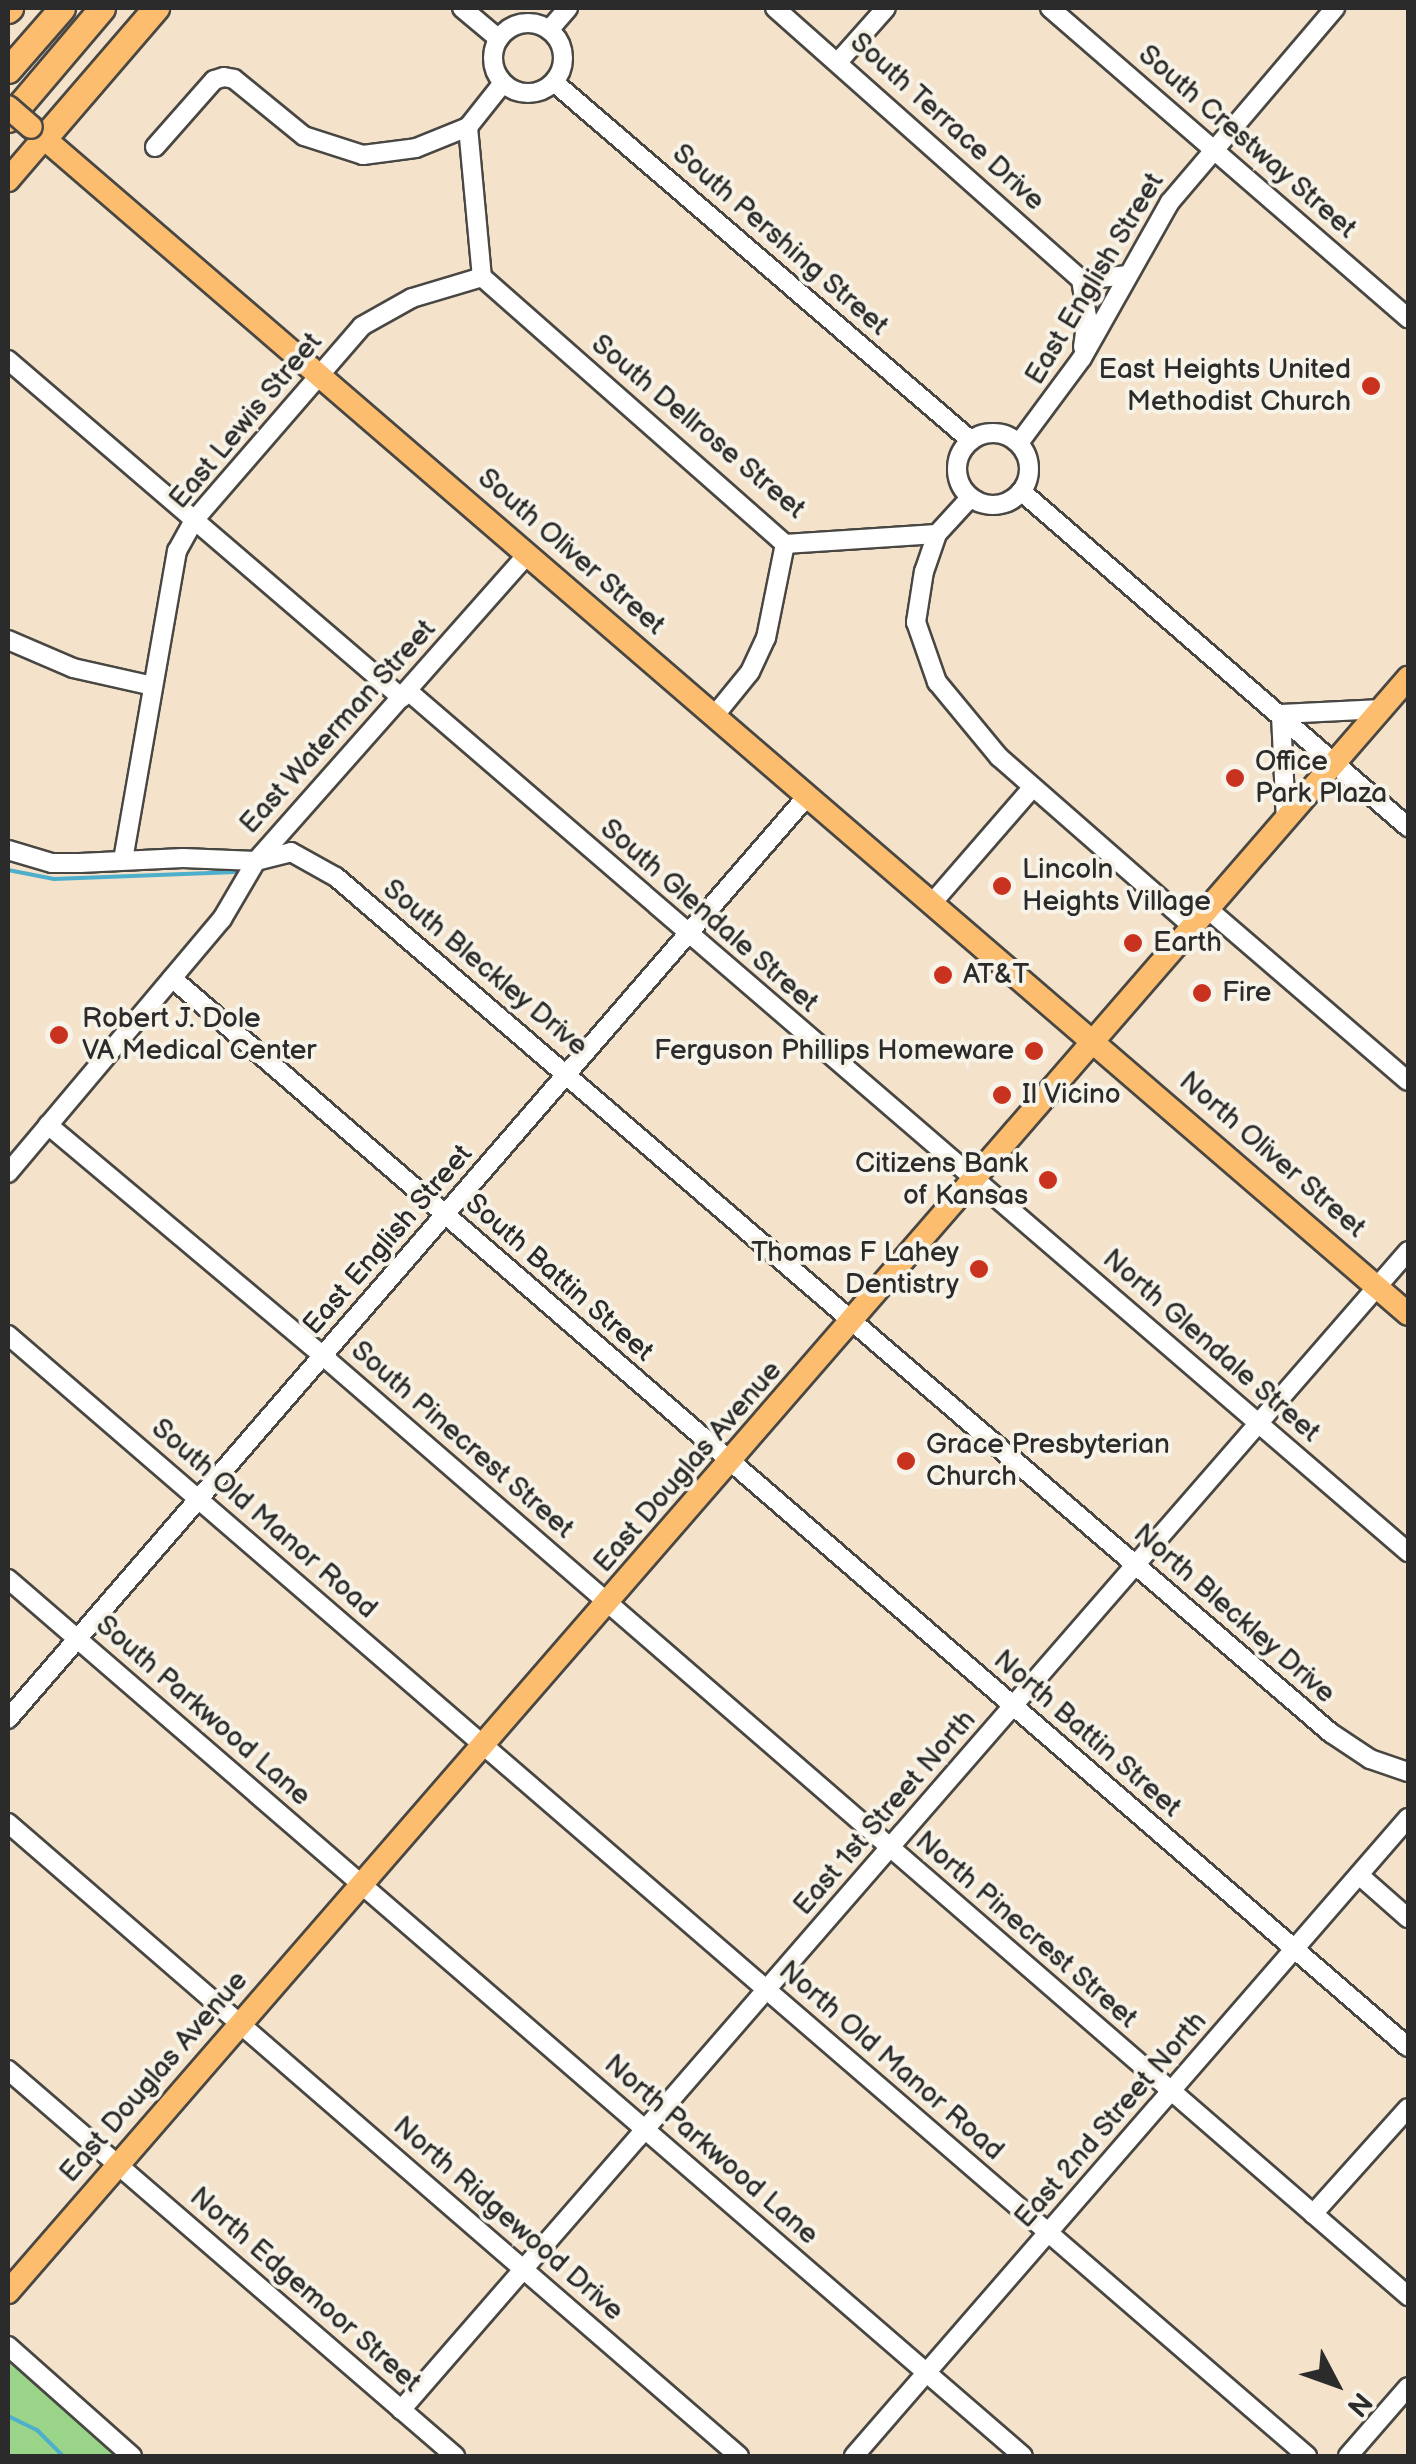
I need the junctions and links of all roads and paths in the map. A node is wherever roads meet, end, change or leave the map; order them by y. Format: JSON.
{"nodes":[{"id":1,"x":62,"y":8,"type":"edge"},
{"id":2,"x":102,"y":8,"type":"edge"},
{"id":3,"x":156,"y":8,"type":"edge"},
{"id":4,"x":462,"y":8,"type":"edge"},
{"id":5,"x":568,"y":8,"type":"edge"},
{"id":6,"x":775,"y":8,"type":"edge"},
{"id":7,"x":886,"y":8,"type":"edge"},
{"id":8,"x":1050,"y":8,"type":"edge"},
{"id":9,"x":1335,"y":8,"type":"edge"},
{"id":10,"x":549,"y":30,"type":"junction"},
{"id":11,"x":498,"y":39,"type":"junction"},
{"id":12,"x":838,"y":62,"type":"junction"},
{"id":13,"x":8,"y":70,"type":"edge"},
{"id":14,"x":503,"y":83,"type":"junction"},
{"id":15,"x":555,"y":83,"type":"junction"},
{"id":16,"x":8,"y":107,"type":"edge"},
{"id":17,"x":468,"y":127,"type":"junction"},
{"id":18,"x":27,"y":128,"type":"edge"},
{"id":19,"x":155,"y":148,"type":"dead end"},
{"id":20,"x":1212,"y":148,"type":"junction"},
{"id":21,"x":8,"y":180,"type":"edge"},
{"id":22,"x":1128,"y":274,"type":"junction"},
{"id":23,"x":482,"y":276,"type":"junction"},
{"id":24,"x":1081,"y":280,"type":"junction"},
{"id":25,"x":1408,"y":318,"type":"edge"},
{"id":26,"x":1082,"y":358,"type":"junction"},
{"id":27,"x":8,"y":360,"type":"edge"},
{"id":28,"x":319,"y":374,"type":"junction"},
{"id":29,"x":969,"y":440,"type":"junction"},
{"id":30,"x":1019,"y":443,"type":"junction"},
{"id":31,"x":1021,"y":491,"type":"junction"},
{"id":32,"x":970,"y":498,"type":"junction"},
{"id":33,"x":195,"y":519,"type":"junction"},
{"id":34,"x":937,"y":534,"type":"junction"},
{"id":35,"x":785,"y":544,"type":"junction"},
{"id":36,"x":528,"y":554,"type":"junction"},
{"id":37,"x":8,"y":640,"type":"edge"},
{"id":38,"x":1408,"y":678,"type":"edge"},
{"id":39,"x":153,"y":686,"type":"junction"},
{"id":40,"x":405,"y":695,"type":"junction"},
{"id":41,"x":1382,"y":708,"type":"junction"},
{"id":42,"x":1281,"y":714,"type":"junction"},
{"id":43,"x":715,"y":715,"type":"junction"},
{"id":44,"x":1335,"y":764,"type":"junction"},
{"id":45,"x":1033,"y":787,"type":"junction"},
{"id":46,"x":808,"y":795,"type":"junction"},
{"id":47,"x":1286,"y":820,"type":"junction"},
{"id":48,"x":1408,"y":827,"type":"edge"},
{"id":49,"x":8,"y":850,"type":"edge"},
{"id":50,"x":123,"y":860,"type":"junction"},
{"id":51,"x":256,"y":860,"type":"junction"},
{"id":52,"x":933,"y":902,"type":"junction"},
{"id":53,"x":1202,"y":919,"type":"junction"},
{"id":54,"x":687,"y":934,"type":"junction"},
{"id":55,"x":172,"y":978,"type":"junction"},
{"id":56,"x":1096,"y":1042,"type":"junction"},
{"id":57,"x":568,"y":1074,"type":"junction"},
{"id":58,"x":1408,"y":1080,"type":"edge"},
{"id":59,"x":48,"y":1125,"type":"junction"},
{"id":60,"x":8,"y":1173,"type":"edge"},
{"id":61,"x":977,"y":1180,"type":"junction"},
{"id":62,"x":444,"y":1216,"type":"junction"},
{"id":63,"x":1408,"y":1251,"type":"edge"},
{"id":64,"x":1378,"y":1287,"type":"junction"},
{"id":65,"x":1408,"y":1314,"type":"edge"},
{"id":66,"x":853,"y":1323,"type":"junction"},
{"id":67,"x":8,"y":1335,"type":"edge"},
{"id":68,"x":323,"y":1356,"type":"junction"},
{"id":69,"x":1259,"y":1424,"type":"junction"},
{"id":70,"x":731,"y":1461,"type":"junction"},
{"id":71,"x":200,"y":1499,"type":"junction"},
{"id":72,"x":1408,"y":1552,"type":"edge"},
{"id":73,"x":1136,"y":1567,"type":"junction"},
{"id":74,"x":8,"y":1579,"type":"edge"},
{"id":75,"x":609,"y":1604,"type":"junction"},
{"id":76,"x":77,"y":1640,"type":"junction"},
{"id":77,"x":1013,"y":1708,"type":"junction"},
{"id":78,"x":8,"y":1719,"type":"edge"},
{"id":79,"x":486,"y":1745,"type":"junction"},
{"id":80,"x":1408,"y":1772,"type":"edge"},
{"id":81,"x":1408,"y":1818,"type":"edge"},
{"id":82,"x":8,"y":1823,"type":"edge"},
{"id":83,"x":890,"y":1848,"type":"junction"},
{"id":84,"x":1359,"y":1875,"type":"junction"},
{"id":85,"x":362,"y":1885,"type":"junction"},
{"id":86,"x":1408,"y":1918,"type":"edge"},
{"id":87,"x":1295,"y":1948,"type":"junction"},
{"id":88,"x":767,"y":1990,"type":"junction"},
{"id":89,"x":241,"y":2023,"type":"junction"},
{"id":90,"x":1408,"y":2047,"type":"edge"},
{"id":91,"x":8,"y":2070,"type":"edge"},
{"id":92,"x":1170,"y":2093,"type":"junction"},
{"id":93,"x":1408,"y":2108,"type":"edge"},
{"id":94,"x":645,"y":2129,"type":"junction"},
{"id":95,"x":118,"y":2165,"type":"junction"},
{"id":96,"x":1313,"y":2214,"type":"junction"},
{"id":97,"x":1049,"y":2234,"type":"junction"},
{"id":98,"x":524,"y":2269,"type":"junction"},
{"id":99,"x":8,"y":2292,"type":"edge"},
{"id":100,"x":1408,"y":2296,"type":"edge"},
{"id":101,"x":8,"y":2346,"type":"edge"},
{"id":102,"x":927,"y":2374,"type":"junction"},
{"id":103,"x":1408,"y":2387,"type":"edge"},
{"id":104,"x":401,"y":2410,"type":"junction"},
{"id":105,"x":132,"y":2456,"type":"edge"},
{"id":106,"x":455,"y":2456,"type":"edge"},
{"id":107,"x":739,"y":2456,"type":"edge"},
{"id":108,"x":854,"y":2456,"type":"edge"},
{"id":109,"x":1023,"y":2456,"type":"edge"},
{"id":110,"x":1307,"y":2456,"type":"edge"},
{"id":111,"x":1348,"y":2456,"type":"edge"}],
"edges":[{"from":1,"to":13,"type":"highway"},
{"from":2,"to":18,"type":"highway"},
{"from":3,"to":18,"type":"highway"},
{"from":4,"to":11,"type":"street"},
{"from":5,"to":10,"type":"street"},
{"from":6,"to":12,"type":"street","name":"South Terrace Drive"},
{"from":7,"to":12,"type":"street"},
{"from":8,"to":20,"type":"street","name":"South Crestway Street"},
{"from":9,"to":20,"type":"street","name":"East English Street"},
{"from":10,"to":11,"type":"street"},
{"from":10,"to":15,"type":"street"},
{"from":11,"to":14,"type":"street"},
{"from":12,"to":24,"type":"street","name":"South Terrace Drive"},
{"from":14,"to":15,"type":"street"},
{"from":14,"to":17,"type":"street"},
{"from":15,"to":29,"type":"street","name":"South Pershing Street"},
{"from":16,"to":18,"type":"main road","name":"South Oliver Street","bridge":true},
{"from":17,"to":19,"type":"street"},
{"from":17,"to":23,"type":"street"},
{"from":18,"to":21,"type":"main road"},
{"from":18,"to":28,"type":"main road","name":"South Oliver Street"},
{"from":20,"to":22,"type":"street","name":"East English Street"},
{"from":20,"to":25,"type":"street","name":"South Crestway Street"},
{"from":22,"to":24,"type":"street"},
{"from":22,"to":26,"type":"street","name":"East English Street"},
{"from":23,"to":28,"type":"street","name":"East Lewis Street"},
{"from":23,"to":35,"type":"street","name":"South Dellrose Street"},
{"from":24,"to":26,"type":"street"},
{"from":26,"to":30,"type":"street","name":"East English Street"},
{"from":27,"to":33,"type":"street","name":"South Glendale Street"},
{"from":28,"to":33,"type":"street","name":"East Lewis Street"},
{"from":28,"to":36,"type":"main road","name":"South Oliver Street"},
{"from":29,"to":30,"type":"street"},
{"from":29,"to":32,"type":"street"},
{"from":30,"to":31,"type":"street"},
{"from":31,"to":32,"type":"street"},
{"from":31,"to":42,"type":"street"},
{"from":32,"to":34,"type":"street"},
{"from":33,"to":39,"type":"street","name":"East Lewis Street"},
{"from":33,"to":40,"type":"street","name":"South Glendale Street"},
{"from":34,"to":35,"type":"street","name":"South Dellrose Street"},
{"from":34,"to":45,"type":"street"},
{"from":35,"to":43,"type":"street"},
{"from":36,"to":40,"type":"street","name":"East Waterman Street"},
{"from":36,"to":43,"type":"main road","name":"South Oliver Street"},
{"from":37,"to":39,"type":"street"},
{"from":38,"to":41,"type":"main road","name":"East Douglas Avenue"},
{"from":39,"to":50,"type":"street","name":"East Lewis Street"},
{"from":40,"to":51,"type":"street","name":"East Waterman Street"},
{"from":40,"to":54,"type":"street","name":"South Glendale Street"},
{"from":41,"to":42,"type":"street"},
{"from":41,"to":44,"type":"main road","name":"East Douglas Avenue"},
{"from":42,"to":44,"type":"street"},
{"from":42,"to":47,"type":"street"},
{"from":43,"to":46,"type":"main road","name":"South Oliver Street"},
{"from":44,"to":47,"type":"main road","name":"East Douglas Avenue"},
{"from":44,"to":48,"type":"street"},
{"from":45,"to":52,"type":"street"},
{"from":45,"to":53,"type":"street"},
{"from":46,"to":52,"type":"main road","name":"South Oliver Street"},
{"from":46,"to":54,"type":"street","name":"East English Street"},
{"from":47,"to":53,"type":"main road","name":"East Douglas Avenue"},
{"from":49,"to":50,"type":"street","name":"South Bleckley Drive"},
{"from":50,"to":51,"type":"street","name":"South Bleckley Drive"},
{"from":51,"to":55,"type":"street","name":"East Waterman Street"},
{"from":51,"to":57,"type":"street","name":"South Bleckley Drive"},
{"from":52,"to":56,"type":"main road","name":"South Oliver Street"},
{"from":53,"to":56,"type":"main road","name":"East Douglas Avenue"},
{"from":53,"to":58,"type":"street"},
{"from":54,"to":57,"type":"street","name":"East English Street"},
{"from":54,"to":61,"type":"street","name":"South Glendale Street"},
{"from":55,"to":59,"type":"street","name":"East Waterman Street"},
{"from":55,"to":62,"type":"street","name":"South Battin Street"},
{"from":56,"to":61,"type":"main road","name":"East Douglas Avenue"},
{"from":56,"to":64,"type":"main road","name":"North Oliver Street"},
{"from":57,"to":62,"type":"street","name":"East English Street"},
{"from":57,"to":66,"type":"street","name":"South Bleckley Drive"},
{"from":59,"to":60,"type":"street","name":"East Waterman Street"},
{"from":59,"to":68,"type":"street","name":"South Pinecrest Street"},
{"from":61,"to":66,"type":"main road","name":"East Douglas Avenue"},
{"from":61,"to":69,"type":"street","name":"North Glendale Street"},
{"from":62,"to":68,"type":"street","name":"East English Street"},
{"from":62,"to":70,"type":"street","name":"South Battin Street"},
{"from":63,"to":64,"type":"street","name":"East 1st Street North"},
{"from":64,"to":65,"type":"main road","name":"North Oliver Street"},
{"from":64,"to":69,"type":"street","name":"East 1st Street North"},
{"from":66,"to":70,"type":"main road","name":"East Douglas Avenue"},
{"from":66,"to":73,"type":"street","name":"North Bleckley Drive"},
{"from":67,"to":71,"type":"street","name":"South Old Manor Road"},
{"from":68,"to":71,"type":"street","name":"East English Street"},
{"from":68,"to":75,"type":"street","name":"South Pinecrest Street"},
{"from":69,"to":72,"type":"street","name":"North Glendale Street"},
{"from":69,"to":73,"type":"street","name":"East 1st Street North"},
{"from":70,"to":75,"type":"main road","name":"East Douglas Avenue"},
{"from":70,"to":77,"type":"street","name":"North Battin Street"},
{"from":71,"to":76,"type":"street","name":"East English Street"},
{"from":71,"to":79,"type":"street","name":"South Old Manor Road"},
{"from":73,"to":77,"type":"street","name":"East 1st Street North"},
{"from":73,"to":80,"type":"street","name":"North Bleckley Drive"},
{"from":74,"to":76,"type":"street","name":"South Parkwood Lane"},
{"from":75,"to":79,"type":"main road","name":"East Douglas Avenue"},
{"from":75,"to":83,"type":"street","name":"North Pinecrest Street"},
{"from":76,"to":78,"type":"street","name":"East English Street"},
{"from":76,"to":85,"type":"street","name":"South Parkwood Lane"},
{"from":77,"to":83,"type":"street","name":"East 1st Street North"},
{"from":77,"to":87,"type":"street","name":"North Battin Street"},
{"from":79,"to":85,"type":"main road","name":"East Douglas Avenue"},
{"from":79,"to":88,"type":"street","name":"North Old Manor Road"},
{"from":81,"to":84,"type":"street","name":"East 2nd Street North"},
{"from":82,"to":89,"type":"street","name":"North Ridgewood Drive"},
{"from":83,"to":88,"type":"street","name":"East 1st Street North"},
{"from":83,"to":92,"type":"street","name":"North Pinecrest Street"},
{"from":84,"to":86,"type":"street"},
{"from":84,"to":87,"type":"street","name":"East 2nd Street North"},
{"from":85,"to":89,"type":"main road","name":"East Douglas Avenue"},
{"from":85,"to":94,"type":"street","name":"North Parkwood Lane"},
{"from":87,"to":90,"type":"street","name":"North Battin Street"},
{"from":87,"to":92,"type":"street","name":"East 2nd Street North"},
{"from":88,"to":94,"type":"street","name":"East 1st Street North"},
{"from":88,"to":97,"type":"street","name":"North Old Manor Road"},
{"from":89,"to":95,"type":"main road","name":"East Douglas Avenue"},
{"from":89,"to":98,"type":"street","name":"North Ridgewood Drive"},
{"from":91,"to":95,"type":"street","name":"North Edgemoor Street"},
{"from":92,"to":96,"type":"street","name":"North Pinecrest Street"},
{"from":92,"to":97,"type":"street","name":"East 2nd Street North"},
{"from":93,"to":96,"type":"street"},
{"from":94,"to":98,"type":"street","name":"East 1st Street North"},
{"from":94,"to":102,"type":"street","name":"North Parkwood Lane"},
{"from":95,"to":99,"type":"main road","name":"East Douglas Avenue"},
{"from":95,"to":104,"type":"street","name":"North Edgemoor Street"},
{"from":96,"to":100,"type":"street","name":"North Pinecrest Street"},
{"from":97,"to":102,"type":"street","name":"East 2nd Street North"},
{"from":97,"to":110,"type":"street","name":"North Old Manor Road"},
{"from":98,"to":104,"type":"street","name":"East 1st Street North"},
{"from":98,"to":107,"type":"street","name":"North Ridgewood Drive"},
{"from":101,"to":105,"type":"street"},
{"from":102,"to":108,"type":"street","name":"East 2nd Street North"},
{"from":102,"to":109,"type":"street","name":"North Parkwood Lane"},
{"from":103,"to":111,"type":"street"},
{"from":104,"to":106,"type":"street","name":"North Edgemoor Street"}]}
